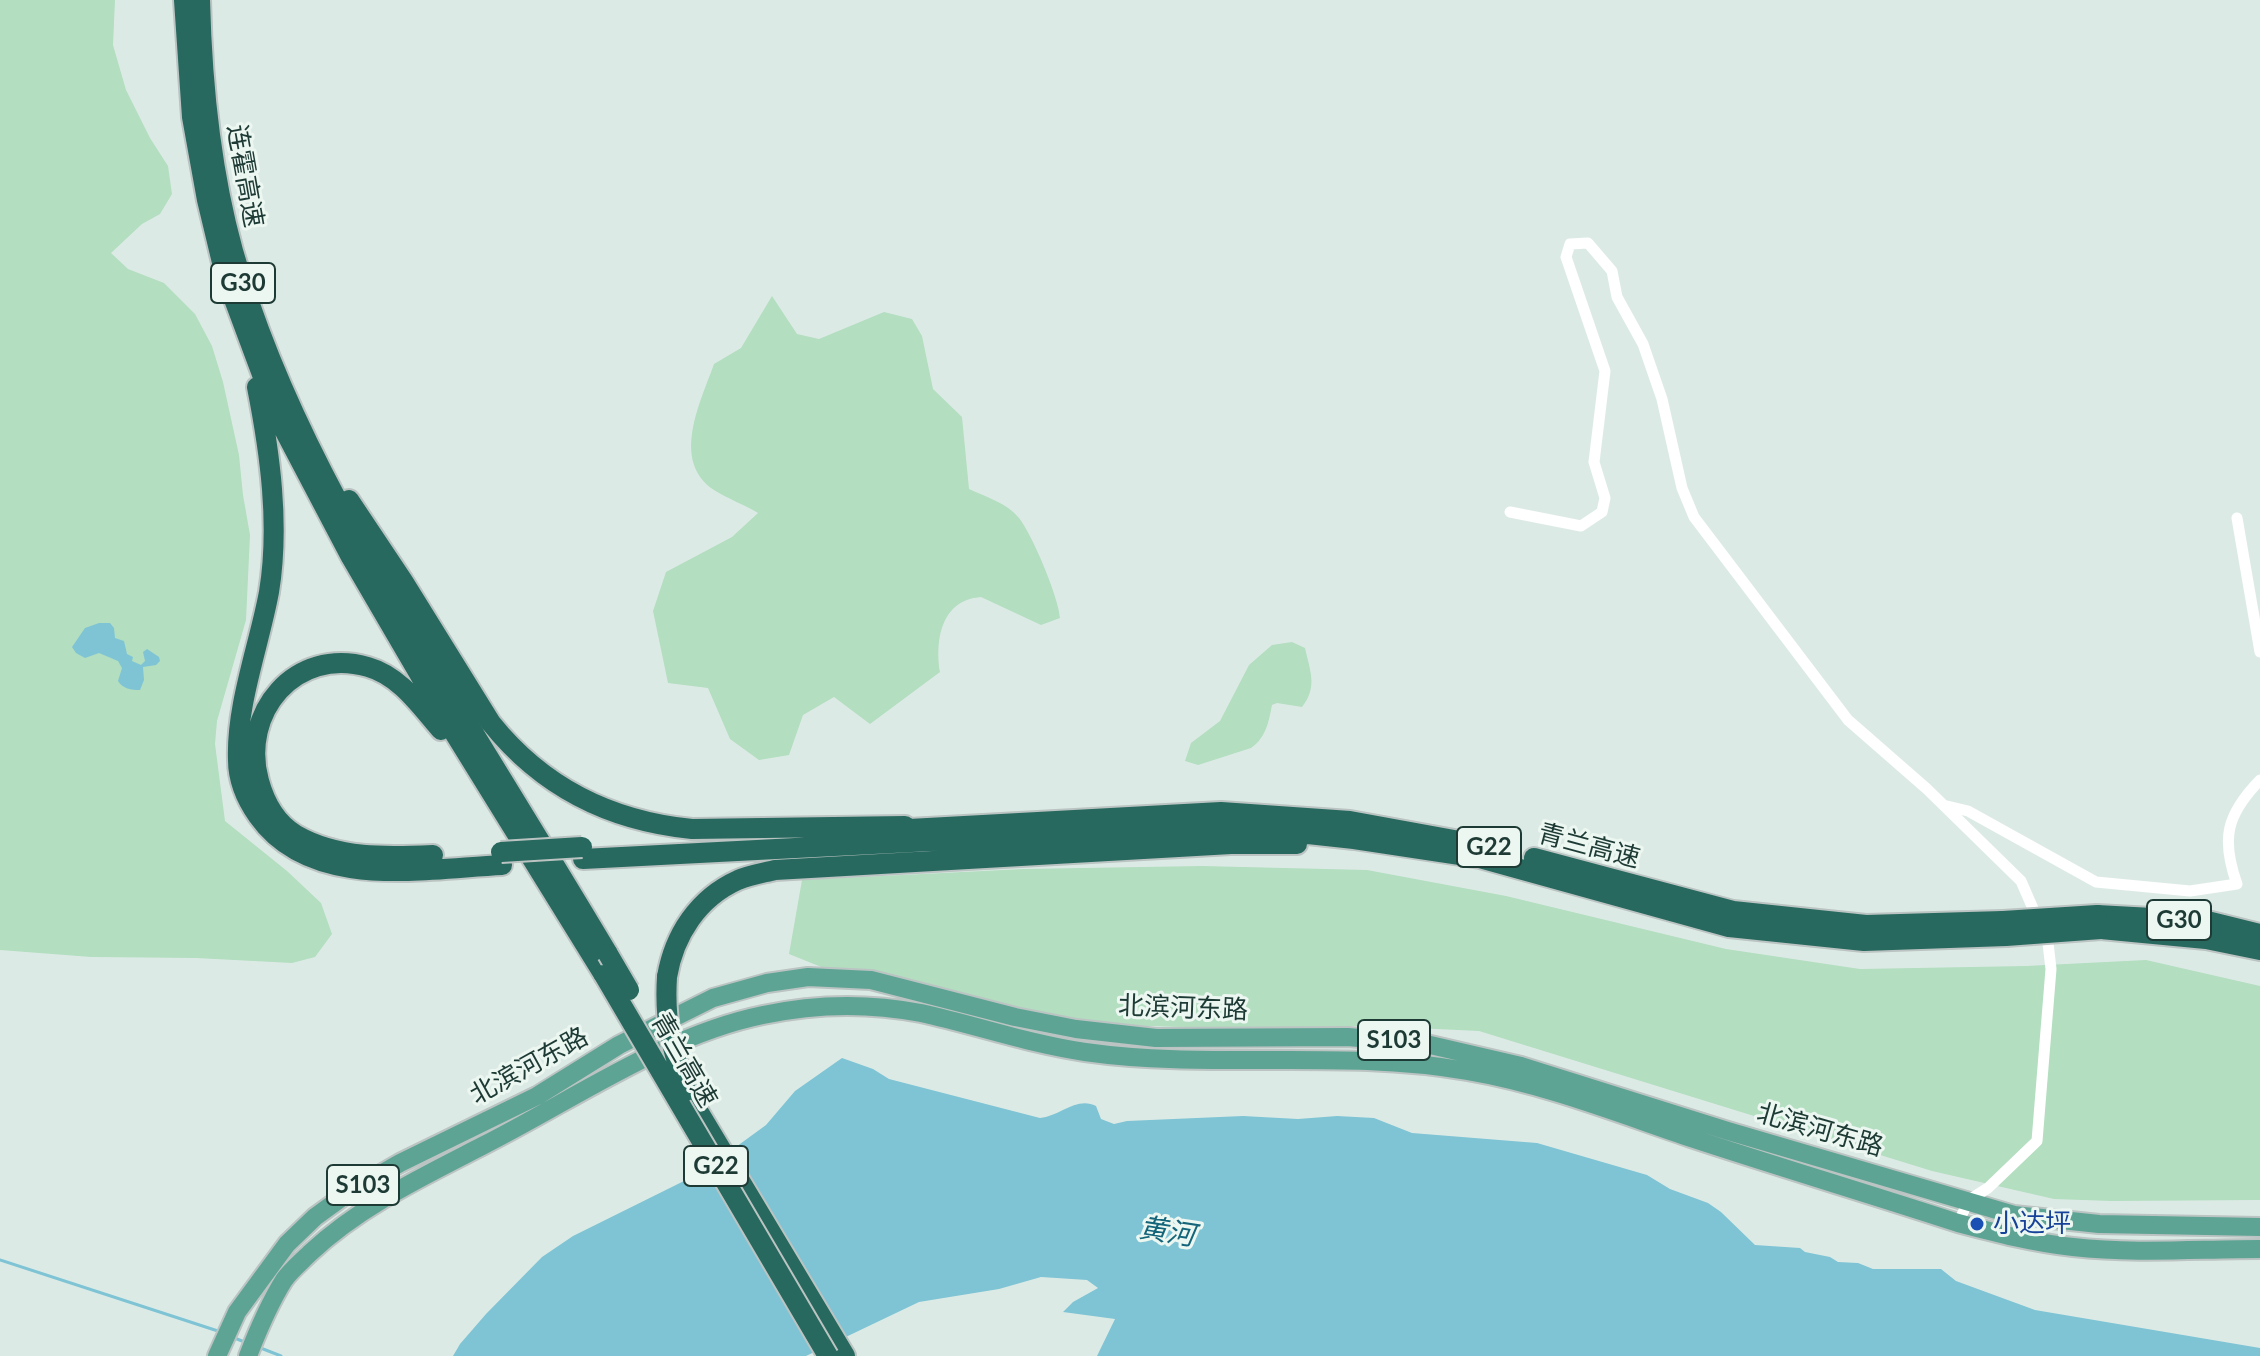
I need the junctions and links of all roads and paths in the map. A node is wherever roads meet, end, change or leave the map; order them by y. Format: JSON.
{"nodes":[{"id":1,"x":184,"y":0,"type":"edge"},
{"id":2,"x":200,"y":0,"type":"edge"},
{"id":3,"x":246,"y":332,"type":"junction"},
{"id":4,"x":308,"y":443,"type":"junction"},
{"id":5,"x":1510,"y":512,"type":"dead end"},
{"id":6,"x":2237,"y":518,"type":"dead end"},
{"id":7,"x":2260,"y":652,"type":"edge"},
{"id":8,"x":2260,"y":780,"type":"edge"},
{"id":9,"x":1943,"y":805,"type":"junction"},
{"id":10,"x":969,"y":825,"type":"junction"},
{"id":11,"x":517,"y":833,"type":"junction"},
{"id":12,"x":1389,"y":844,"type":"junction"},
{"id":13,"x":583,"y":853,"type":"junction"},
{"id":14,"x":501,"y":859,"type":"junction"},
{"id":15,"x":2099,"y":922,"type":"junction"},
{"id":16,"x":2004,"y":928,"type":"junction"},
{"id":17,"x":2260,"y":934,"type":"edge"},
{"id":18,"x":2260,"y":950,"type":"edge"},
{"id":19,"x":686,"y":1091,"type":"junction"},
{"id":20,"x":1969,"y":1200,"type":"junction"},
{"id":21,"x":1958,"y":1223,"type":"junction"},
{"id":22,"x":2260,"y":1227,"type":"edge"},
{"id":23,"x":2260,"y":1249,"type":"edge"},
{"id":24,"x":219,"y":1352,"type":"edge"},
{"id":25,"x":248,"y":1356,"type":"edge"},
{"id":26,"x":828,"y":1356,"type":"edge"},
{"id":27,"x":845,"y":1356,"type":"edge"}],
"edges":[{"from":1,"to":3,"type":"highway","name":"连霍高速","number":"G30"},
{"from":2,"to":4,"type":"highway","name":"连霍高速","number":"G30"},
{"from":3,"to":11,"type":"highway"},
{"from":3,"to":14,"type":"highway"},
{"from":4,"to":10,"type":"highway"},
{"from":4,"to":19,"type":"highway","bridge":true},
{"from":5,"to":9,"type":"street"},
{"from":6,"to":7,"type":"street"},
{"from":8,"to":9,"type":"street"},
{"from":9,"to":20,"type":"street"},
{"from":10,"to":13,"type":"highway"},
{"from":10,"to":16,"type":"highway","name":"青兰高速","number":"G22"},
{"from":11,"to":14,"type":"highway"},
{"from":11,"to":26,"type":"highway","name":"青兰高速","number":"G22","bridge":true},
{"from":12,"to":13,"type":"highway"},
{"from":12,"to":16,"type":"highway","name":"青兰高速","number":"G22"},
{"from":12,"to":19,"type":"highway","bridge":true},
{"from":13,"to":14,"type":"highway","bridge":true},
{"from":15,"to":16,"type":"highway","number":"G30","bridge":true},
{"from":15,"to":17,"type":"highway","number":"G30"},
{"from":15,"to":18,"type":"highway","number":"G30"},
{"from":19,"to":27,"type":"highway","name":"青兰高速","number":"G22"},
{"from":20,"to":21,"type":"street"},
{"from":20,"to":22,"type":"main road","name":"北滨河东路","number":"S103"},
{"from":20,"to":24,"type":"main road","name":"北滨河东路","number":"S103"},
{"from":21,"to":23,"type":"main road","name":"北滨河东路","number":"S103"},
{"from":21,"to":25,"type":"main road","name":"北滨河东路","number":"S103"}]}
